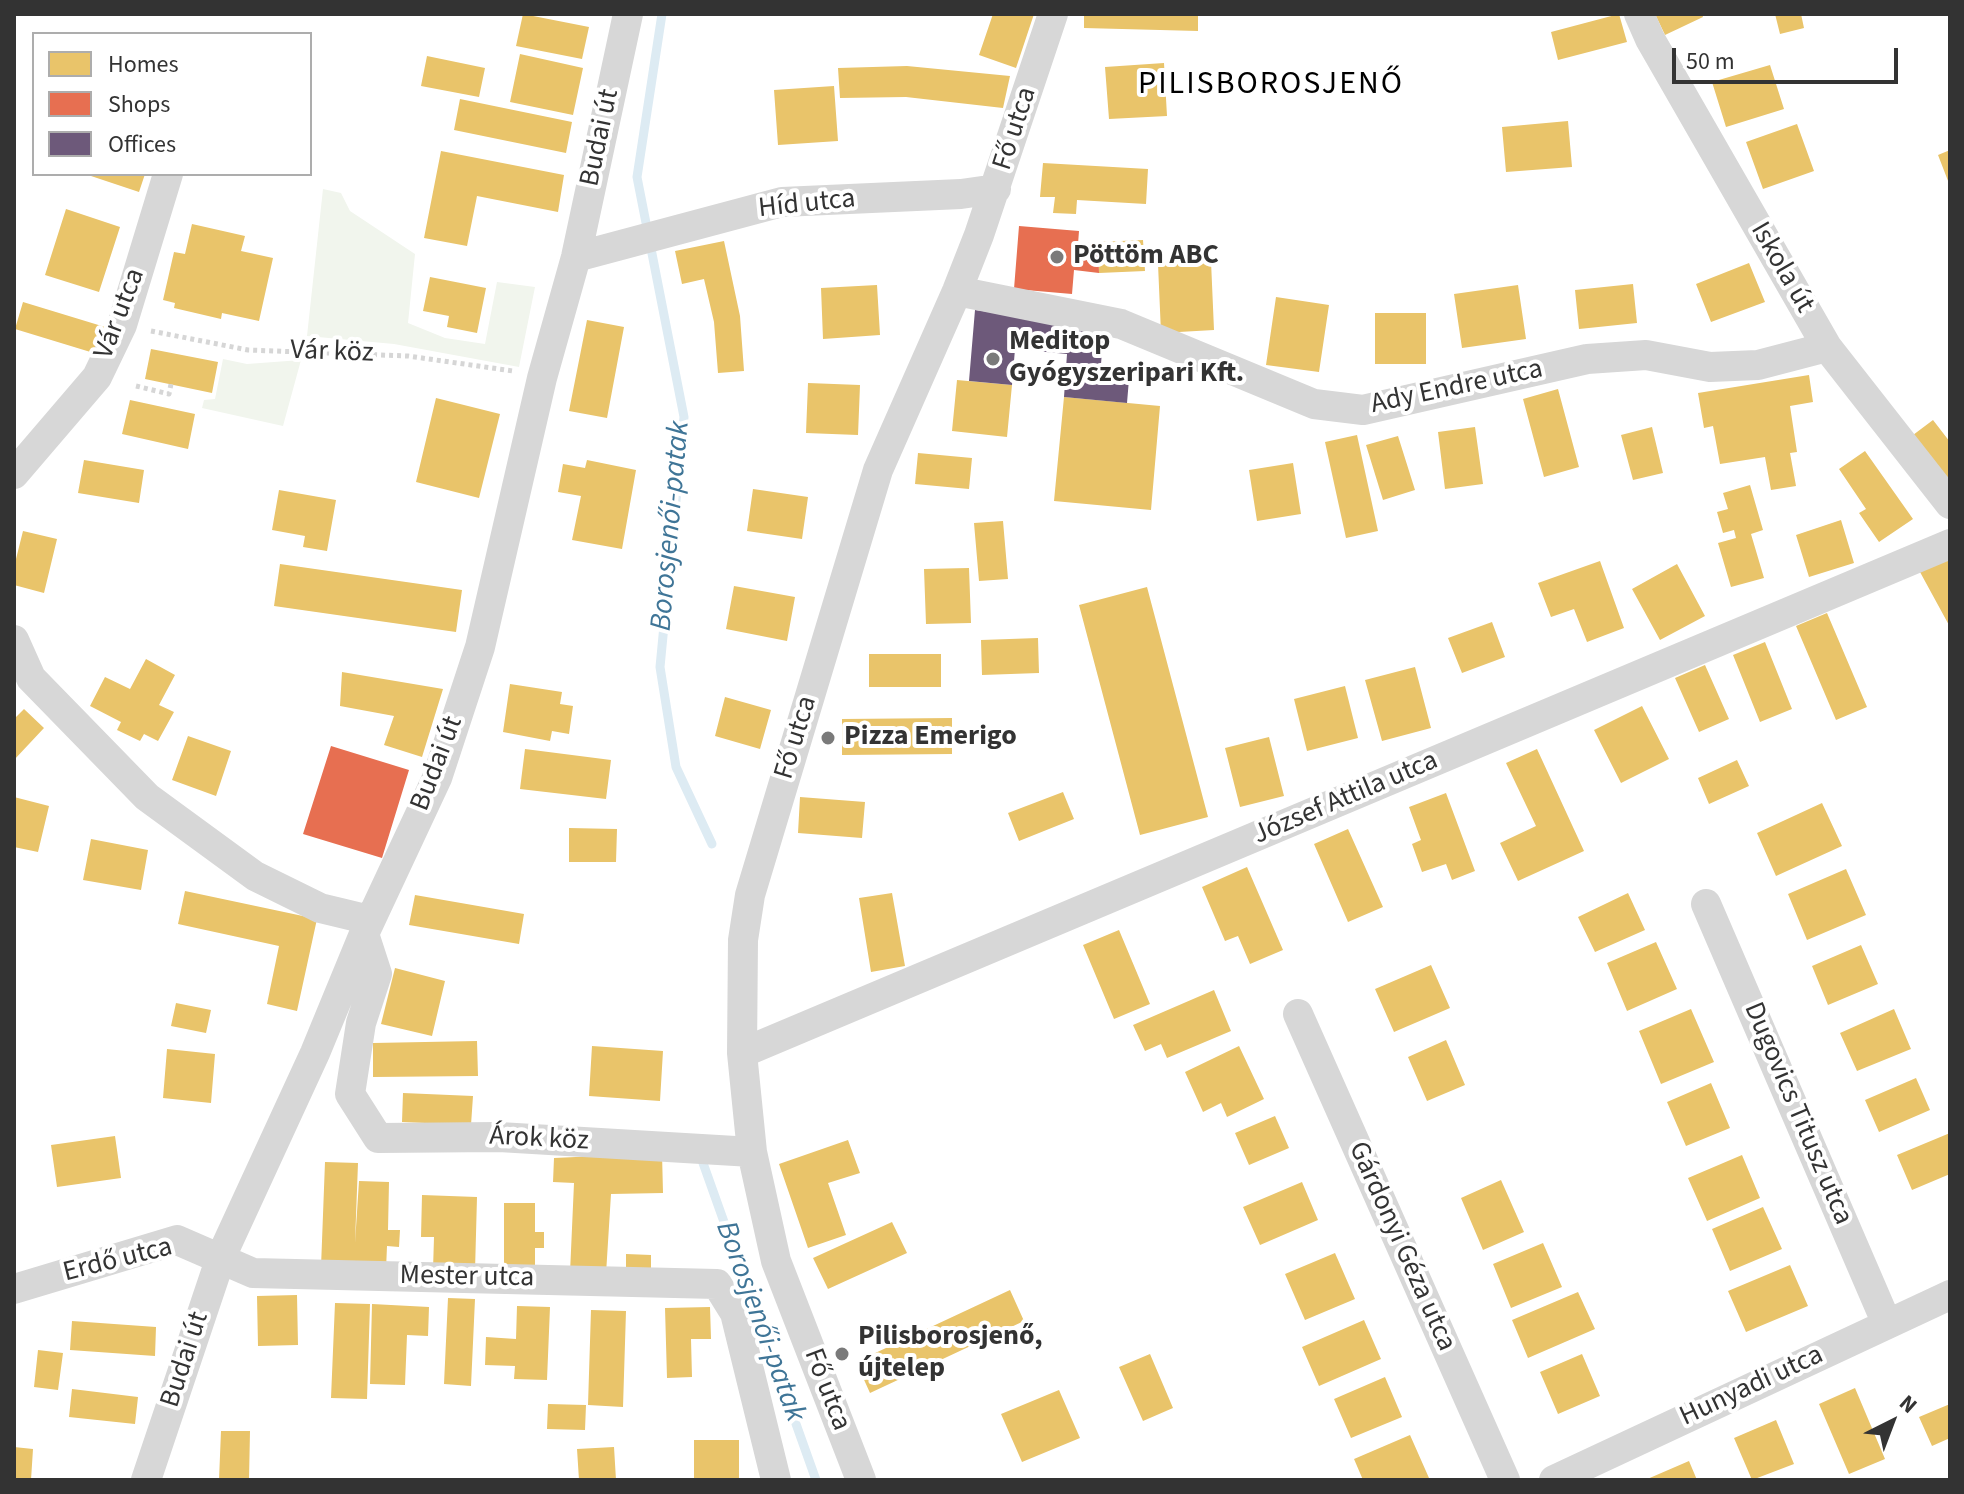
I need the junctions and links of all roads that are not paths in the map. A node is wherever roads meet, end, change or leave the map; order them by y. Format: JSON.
{"nodes":[{"id":1,"x":628,"y":14,"type":"edge"},
{"id":2,"x":1053,"y":14,"type":"edge"},
{"id":3,"x":1639,"y":14,"type":"edge"},
{"id":4,"x":167,"y":176,"type":"edge"},
{"id":5,"x":996,"y":189,"type":"junction"},
{"id":6,"x":576,"y":257,"type":"junction"},
{"id":7,"x":957,"y":291,"type":"junction"},
{"id":8,"x":1827,"y":347,"type":"junction"},
{"id":9,"x":14,"y":474,"type":"edge"},
{"id":10,"x":1950,"y":504,"type":"edge"},
{"id":11,"x":1950,"y":544,"type":"edge"},
{"id":12,"x":14,"y":640,"type":"edge"},
{"id":13,"x":1706,"y":904,"type":"dead end"},
{"id":14,"x":367,"y":927,"type":"junction"},
{"id":15,"x":1298,"y":1014,"type":"dead end"},
{"id":16,"x":742,"y":1053,"type":"junction"},
{"id":17,"x":752,"y":1152,"type":"junction"},
{"id":18,"x":221,"y":1257,"type":"junction"},
{"id":19,"x":14,"y":1289,"type":"edge"},
{"id":20,"x":1950,"y":1295,"type":"edge"},
{"id":21,"x":1887,"y":1324,"type":"junction"},
{"id":22,"x":146,"y":1480,"type":"edge"},
{"id":23,"x":776,"y":1480,"type":"edge"},
{"id":24,"x":861,"y":1480,"type":"edge"},
{"id":25,"x":1505,"y":1480,"type":"edge"},
{"id":26,"x":1554,"y":1480,"type":"edge"}],
"edges":[{"from":1,"to":6,"type":"street","name":"Budai út"},
{"from":2,"to":5,"type":"street","name":"Fő utca"},
{"from":3,"to":8,"type":"street","name":"Iskola út"},
{"from":4,"to":9,"type":"street","name":"Vár utca"},
{"from":5,"to":6,"type":"street","name":"Híd utca"},
{"from":5,"to":7,"type":"street","name":"Fő utca"},
{"from":6,"to":14,"type":"street","name":"Budai út"},
{"from":7,"to":8,"type":"street","name":"Ady Endre utca"},
{"from":7,"to":16,"type":"street","name":"Fő utca"},
{"from":8,"to":10,"type":"street","name":"Iskola út"},
{"from":11,"to":16,"type":"street","name":"József Attila utca"},
{"from":12,"to":14,"type":"street"},
{"from":13,"to":21,"type":"street","name":"Dugovics Titusz utca"},
{"from":14,"to":17,"type":"street","name":"Árok köz"},
{"from":14,"to":18,"type":"street","name":"Budai út"},
{"from":15,"to":25,"type":"street","name":"Gárdonyi Géza utca"},
{"from":16,"to":17,"type":"street","name":"Fő utca"},
{"from":17,"to":24,"type":"street","name":"Fő utca"},
{"from":18,"to":19,"type":"street","name":"Erdő utca"},
{"from":18,"to":22,"type":"street","name":"Budai út"},
{"from":18,"to":23,"type":"street","name":"Mester utca"},
{"from":20,"to":21,"type":"street","name":"Hunyadi utca"},
{"from":21,"to":26,"type":"street","name":"Hunyadi utca"}]}
